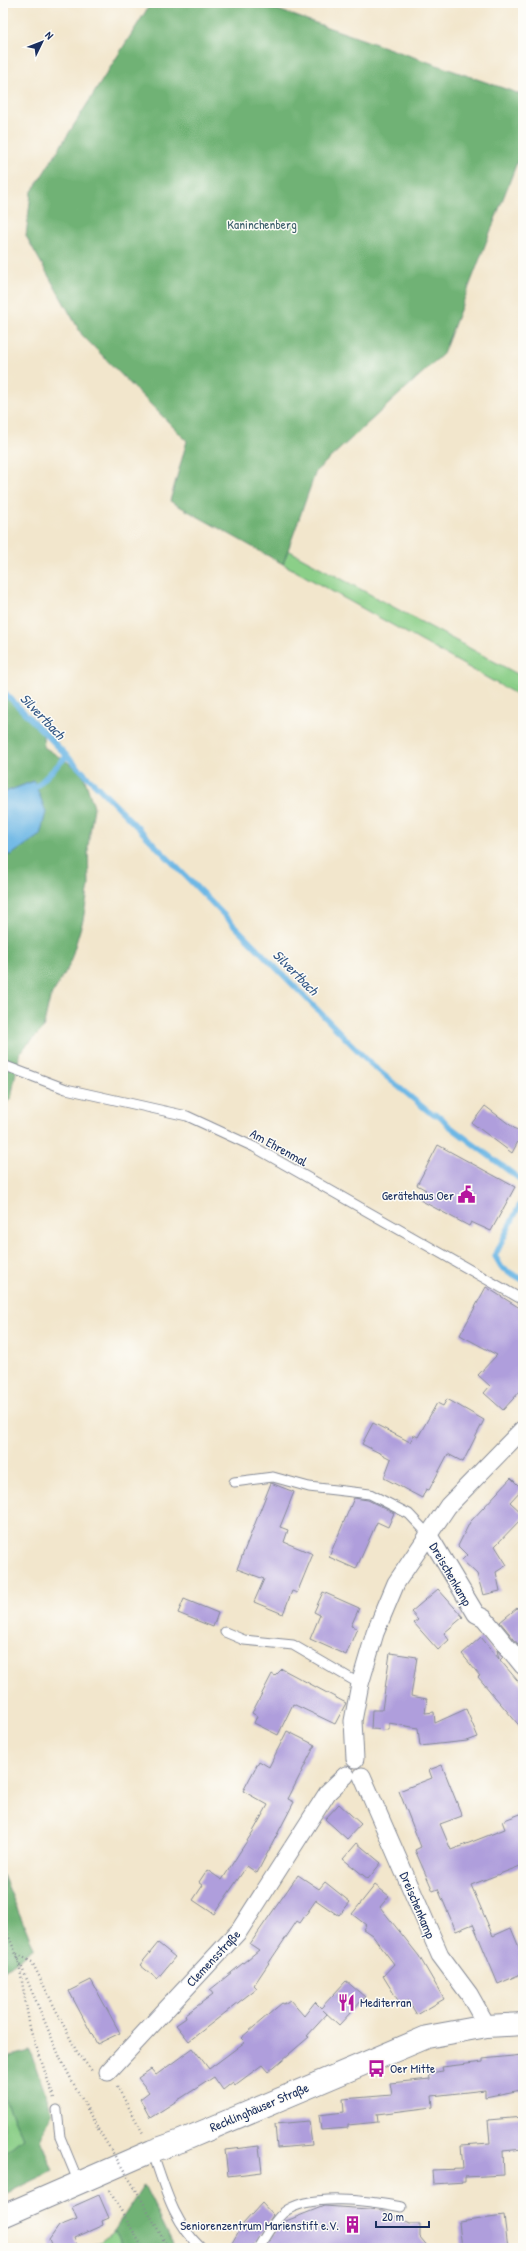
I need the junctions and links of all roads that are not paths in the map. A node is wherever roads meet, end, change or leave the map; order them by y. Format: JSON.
{"nodes":[{"id":1,"x":3,"y":1065,"type":"edge"},
{"id":2,"x":523,"y":1300,"type":"edge"},
{"id":3,"x":523,"y":1429,"type":"edge"},
{"id":4,"x":234,"y":1482,"type":"dead end"},
{"id":5,"x":428,"y":1534,"type":"junction"},
{"id":6,"x":225,"y":1632,"type":"dead end"},
{"id":7,"x":523,"y":1666,"type":"edge"},
{"id":8,"x":360,"y":1684,"type":"junction"},
{"id":9,"x":354,"y":1775,"type":"junction"},
{"id":10,"x":523,"y":2024,"type":"edge"},
{"id":11,"x":487,"y":2026,"type":"junction"},
{"id":12,"x":108,"y":2072,"type":"road end"},
{"id":13,"x":57,"y":2110,"type":"road end"},
{"id":14,"x":148,"y":2143,"type":"junction"},
{"id":15,"x":79,"y":2183,"type":"junction"},
{"id":16,"x":402,"y":2207,"type":"dead end"},
{"id":17,"x":3,"y":2216,"type":"edge"},
{"id":18,"x":200,"y":2248,"type":"edge"},
{"id":19,"x":258,"y":2248,"type":"edge"}],
"edges":[{"from":1,"to":2,"type":"lane","name":"Am Ehrenmal"},
{"from":3,"to":5,"type":"street","name":"Dreischenkamp"},
{"from":4,"to":5,"type":"lane"},
{"from":5,"to":7,"type":"street","name":"Dreischenkamp"},
{"from":5,"to":8,"type":"street","name":"Dreischenkamp"},
{"from":6,"to":8,"type":"lane"},
{"from":8,"to":9,"type":"street","name":"Dreischenkamp"},
{"from":9,"to":11,"type":"street","name":"Dreischenkamp"},
{"from":9,"to":12,"type":"street","name":"Clemensstraße"},
{"from":10,"to":11,"type":"street","name":"Recklinghäuser Straße"},
{"from":11,"to":14,"type":"street","name":"Recklinghäuser Straße"},
{"from":13,"to":15,"type":"lane"},
{"from":14,"to":15,"type":"street","name":"Recklinghäuser Straße"},
{"from":14,"to":18,"type":"lane"},
{"from":15,"to":17,"type":"street","name":"Recklinghäuser Straße"},
{"from":16,"to":19,"type":"lane"}]}
